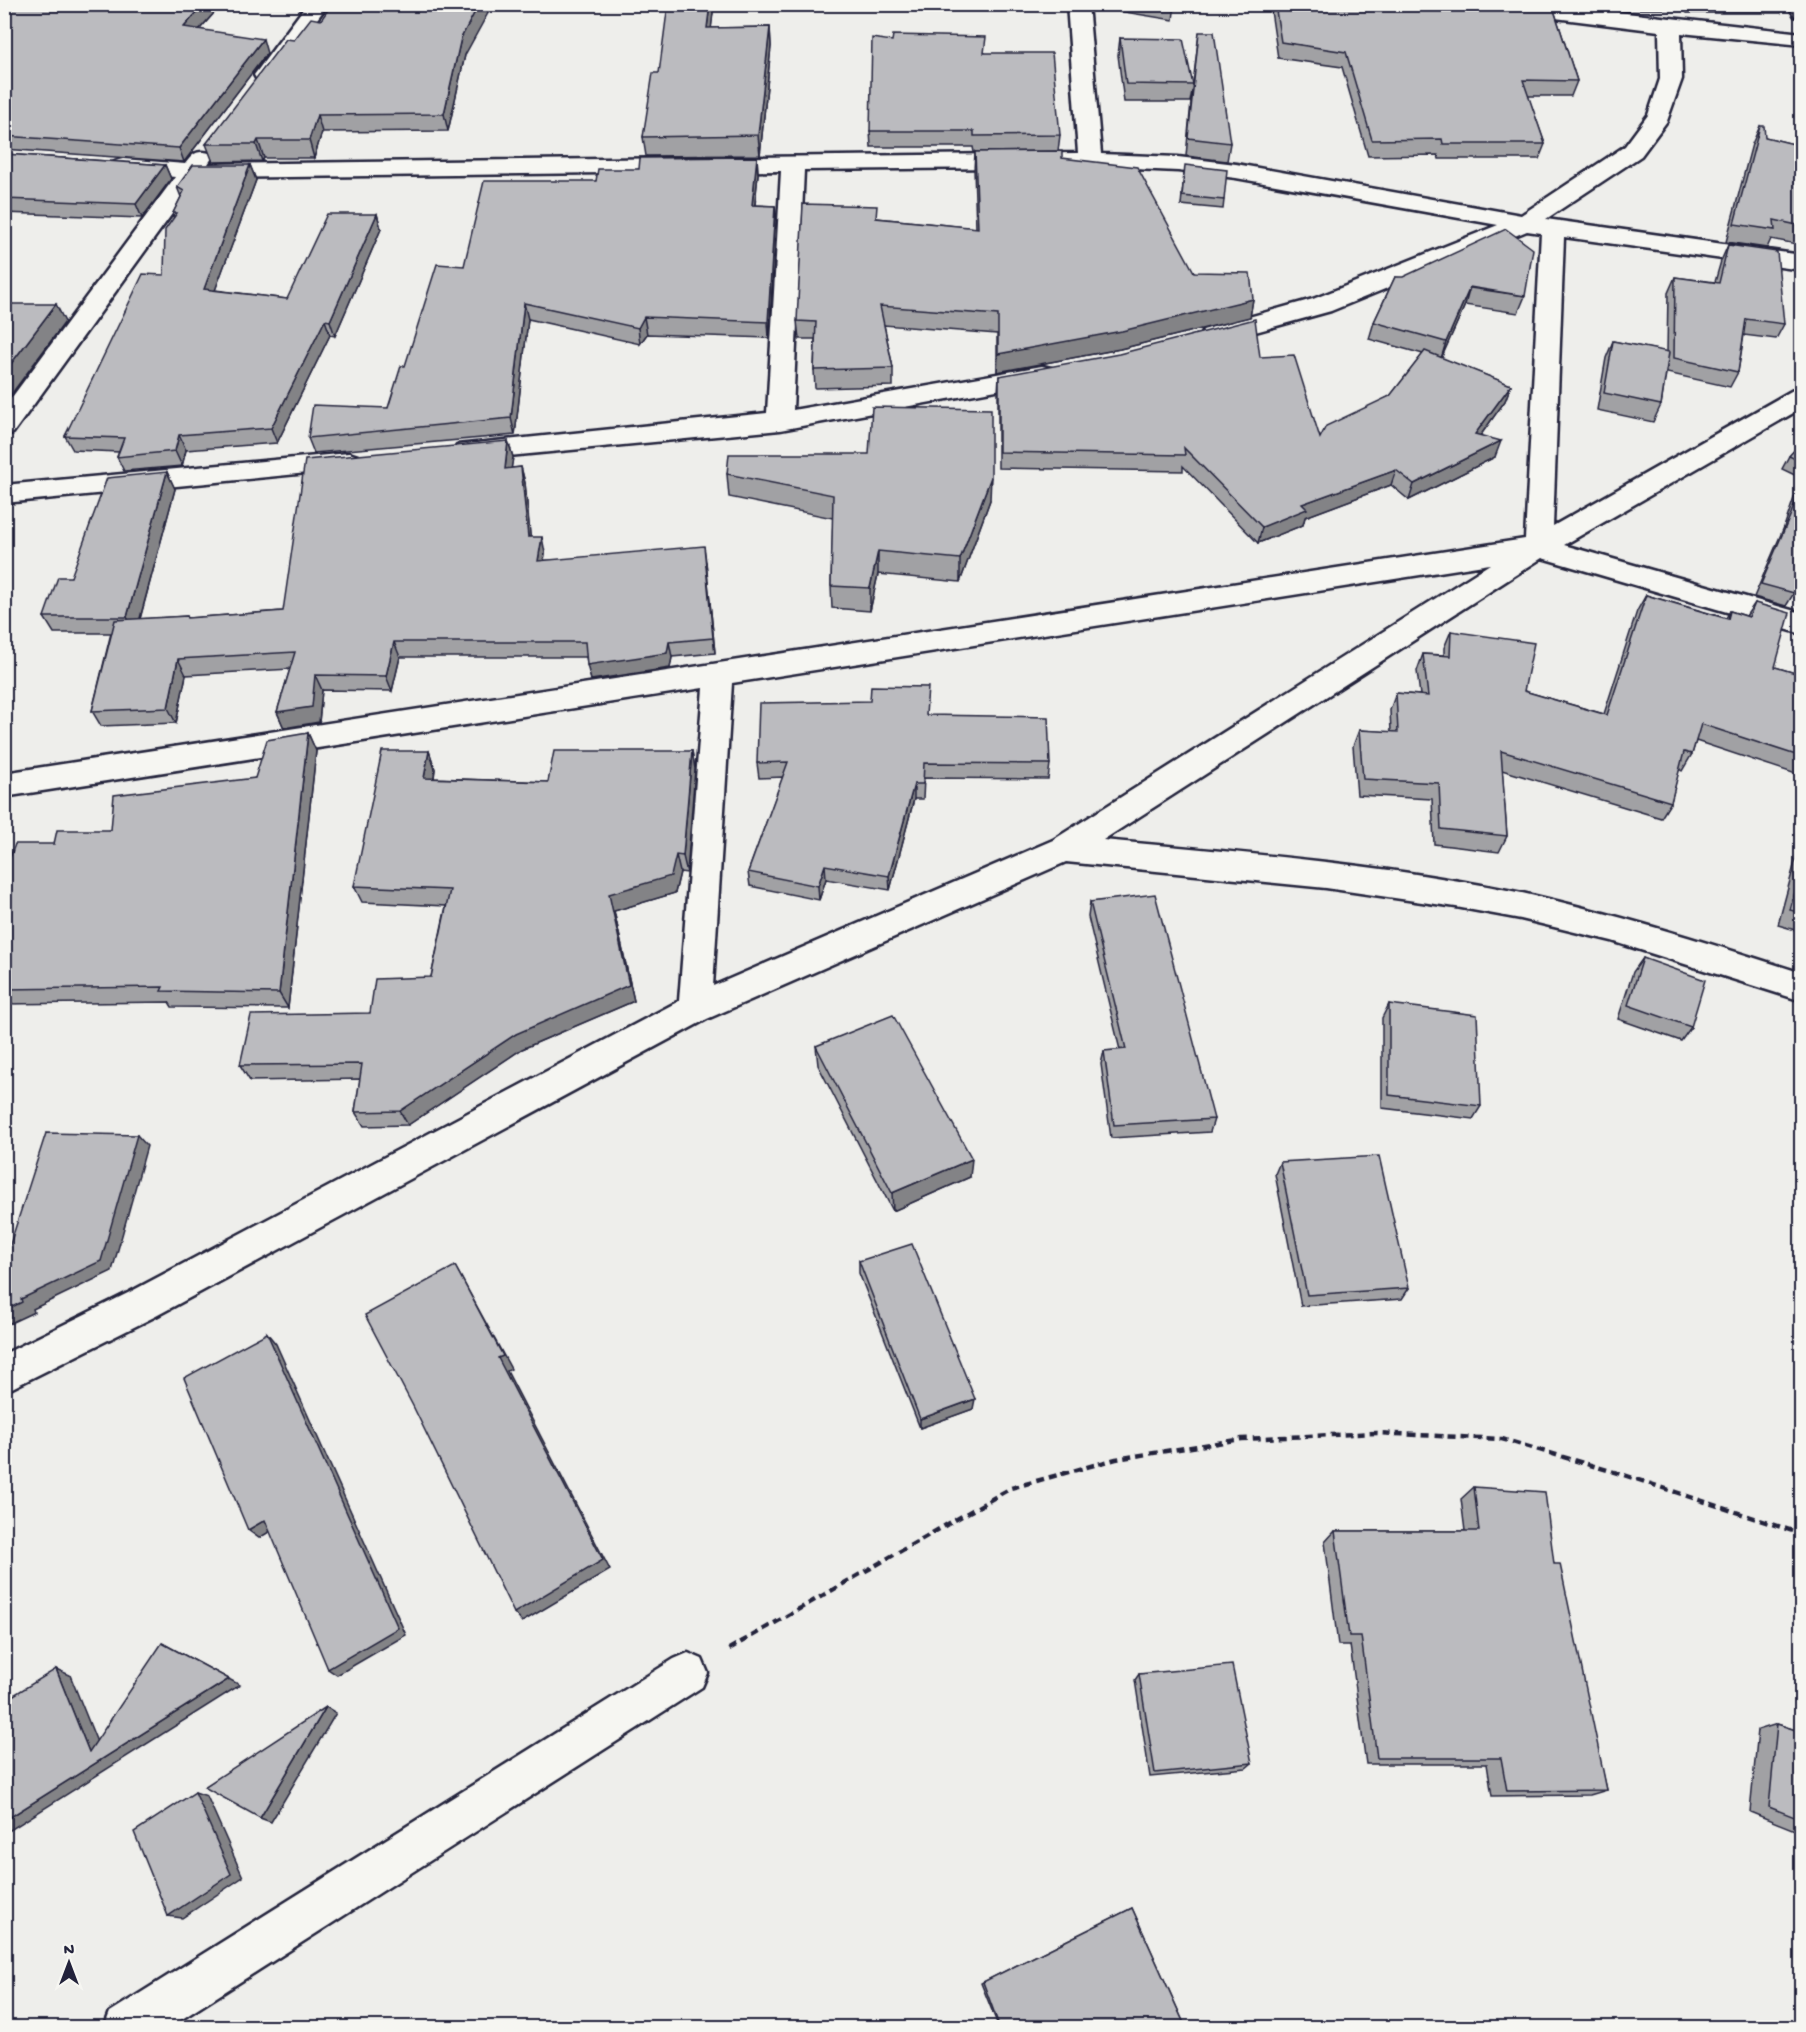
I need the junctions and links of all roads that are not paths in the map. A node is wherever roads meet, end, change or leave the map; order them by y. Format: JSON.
{"nodes":[{"id":1,"x":318,"y":4,"type":"edge"},
{"id":2,"x":1077,"y":4,"type":"edge"},
{"id":3,"x":1492,"y":4,"type":"edge"},
{"id":4,"x":1797,"y":4,"type":"edge"},
{"id":5,"x":1802,"y":12,"type":"edge"},
{"id":6,"x":1670,"y":26,"type":"junction"},
{"id":7,"x":1802,"y":39,"type":"edge"},
{"id":8,"x":254,"y":88,"type":"edge"},
{"id":9,"x":212,"y":144,"type":"edge"},
{"id":10,"x":1090,"y":160,"type":"junction"},
{"id":11,"x":793,"y":164,"type":"junction"},
{"id":12,"x":98,"y":165,"type":"edge"},
{"id":13,"x":191,"y":171,"type":"junction"},
{"id":14,"x":1525,"y":223,"type":"junction"},
{"id":15,"x":1553,"y":228,"type":"junction"},
{"id":16,"x":1802,"y":263,"type":"edge"},
{"id":17,"x":1192,"y":341,"type":"edge"},
{"id":18,"x":1070,"y":369,"type":"edge"},
{"id":19,"x":1802,"y":396,"type":"edge"},
{"id":20,"x":780,"y":422,"type":"junction"},
{"id":21,"x":4,"y":427,"type":"edge"},
{"id":22,"x":446,"y":453,"type":"edge"},
{"id":23,"x":374,"y":460,"type":"edge"},
{"id":24,"x":4,"y":494,"type":"edge"},
{"id":25,"x":1538,"y":547,"type":"junction"},
{"id":26,"x":1802,"y":624,"type":"edge"},
{"id":27,"x":718,"y":676,"type":"junction"},
{"id":28,"x":4,"y":785,"type":"edge"},
{"id":29,"x":1064,"y":849,"type":"junction"},
{"id":30,"x":1802,"y":987,"type":"edge"},
{"id":31,"x":695,"y":1009,"type":"junction"},
{"id":32,"x":4,"y":1374,"type":"edge"},
{"id":33,"x":688,"y":1673,"type":"road end"},
{"id":34,"x":126,"y":2028,"type":"edge"}],
"edges":[{"from":1,"to":8,"type":"street"},
{"from":2,"to":10,"type":"street"},
{"from":3,"to":6,"type":"street"},
{"from":4,"to":5,"type":"street"},
{"from":6,"to":7,"type":"street"},
{"from":6,"to":14,"type":"street"},
{"from":9,"to":13,"type":"street"},
{"from":10,"to":11,"type":"street"},
{"from":10,"to":14,"type":"street"},
{"from":11,"to":13,"type":"street"},
{"from":11,"to":20,"type":"street"},
{"from":12,"to":13,"type":"street"},
{"from":13,"to":21,"type":"street"},
{"from":14,"to":15,"type":"street"},
{"from":14,"to":17,"type":"street"},
{"from":15,"to":16,"type":"street"},
{"from":15,"to":25,"type":"street"},
{"from":18,"to":20,"type":"street"},
{"from":19,"to":25,"type":"street"},
{"from":20,"to":22,"type":"street"},
{"from":23,"to":24,"type":"street"},
{"from":25,"to":26,"type":"street"},
{"from":25,"to":27,"type":"street"},
{"from":25,"to":29,"type":"street"},
{"from":27,"to":28,"type":"street"},
{"from":27,"to":31,"type":"street"},
{"from":29,"to":30,"type":"street"},
{"from":29,"to":31,"type":"street"},
{"from":31,"to":32,"type":"street"},
{"from":33,"to":34,"type":"street"}]}
